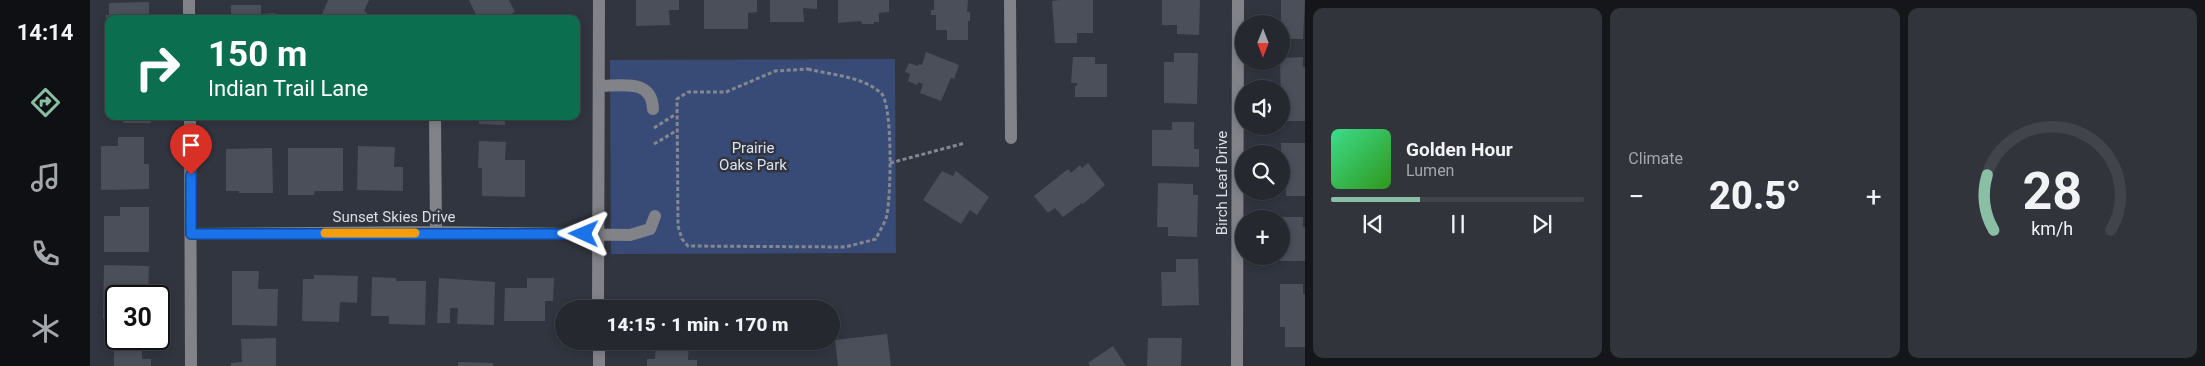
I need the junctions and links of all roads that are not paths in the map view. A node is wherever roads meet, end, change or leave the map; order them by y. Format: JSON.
{"nodes":[{"id":1,"x":189,"y":0,"type":"edge"},
{"id":2,"x":599,"y":0,"type":"edge"},
{"id":3,"x":1010,"y":0,"type":"edge"},
{"id":4,"x":1238,"y":0,"type":"edge"},
{"id":5,"x":189,"y":15,"type":"edge"},
{"id":6,"x":599,"y":86,"type":"junction"},
{"id":7,"x":653,"y":109,"type":"dead end"},
{"id":8,"x":190,"y":120,"type":"edge"},
{"id":9,"x":435,"y":120,"type":"edge"},
{"id":10,"x":1011,"y":138,"type":"dead end"},
{"id":11,"x":656,"y":216,"type":"dead end"},
{"id":12,"x":436,"y":232,"type":"junction"},
{"id":13,"x":191,"y":234,"type":"junction"},
{"id":14,"x":598,"y":234,"type":"junction"},
{"id":15,"x":598,"y":300,"type":"edge"},
{"id":16,"x":599,"y":350,"type":"edge"},
{"id":17,"x":191,"y":366,"type":"edge"},
{"id":18,"x":599,"y":366,"type":"edge"},
{"id":19,"x":1237,"y":366,"type":"edge"}],
"edges":[{"from":1,"to":5,"type":"street"},
{"from":2,"to":6,"type":"street"},
{"from":3,"to":10,"type":"street"},
{"from":4,"to":19,"type":"street","name":"Birch Leaf Drive"},
{"from":6,"to":7,"type":"street"},
{"from":6,"to":14,"type":"street"},
{"from":8,"to":13,"type":"street"},
{"from":9,"to":12,"type":"street"},
{"from":11,"to":14,"type":"street","name":"Sunset Skies Drive"},
{"from":12,"to":13,"type":"street","name":"Sunset Skies Drive"},
{"from":12,"to":14,"type":"street","name":"Sunset Skies Drive"},
{"from":13,"to":17,"type":"street"},
{"from":14,"to":15,"type":"street"},
{"from":16,"to":18,"type":"street"}]}
